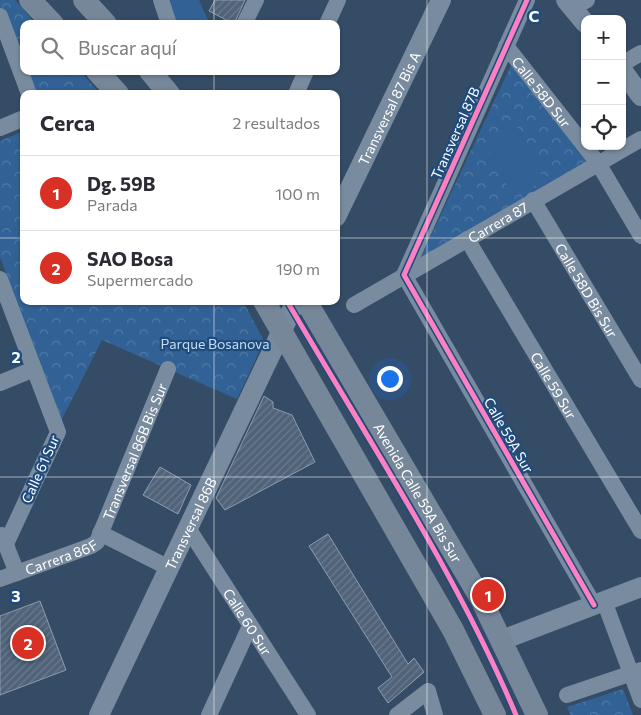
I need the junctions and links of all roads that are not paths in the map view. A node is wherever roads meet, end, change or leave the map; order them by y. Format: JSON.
{"nodes":[{"id":1,"x":30,"y":0,"type":"edge"},
{"id":2,"x":160,"y":0,"type":"edge"},
{"id":3,"x":256,"y":0,"type":"edge"},
{"id":4,"x":338,"y":0,"type":"edge"},
{"id":5,"x":441,"y":0,"type":"edge"},
{"id":6,"x":527,"y":0,"type":"edge"},
{"id":7,"x":88,"y":2,"type":"edge"},
{"id":8,"x":0,"y":16,"type":"edge"},
{"id":9,"x":49,"y":20,"type":"edge"},
{"id":10,"x":103,"y":20,"type":"edge"},
{"id":11,"x":167,"y":20,"type":"edge"},
{"id":12,"x":246,"y":20,"type":"edge"},
{"id":13,"x":329,"y":20,"type":"edge"},
{"id":14,"x":506,"y":46,"type":"junction"},
{"id":15,"x":641,"y":52,"type":"edge"},
{"id":16,"x":626,"y":61,"type":"edge"},
{"id":17,"x":20,"y":72,"type":"edge"},
{"id":18,"x":21,"y":75,"type":"edge"},
{"id":19,"x":101,"y":75,"type":"edge"},
{"id":20,"x":153,"y":75,"type":"edge"},
{"id":21,"x":304,"y":75,"type":"edge"},
{"id":22,"x":626,"y":75,"type":"edge"},
{"id":23,"x":27,"y":90,"type":"edge"},
{"id":24,"x":114,"y":90,"type":"edge"},
{"id":25,"x":166,"y":90,"type":"edge"},
{"id":26,"x":298,"y":90,"type":"edge"},
{"id":27,"x":641,"y":96,"type":"edge"},
{"id":28,"x":20,"y":120,"type":"edge"},
{"id":29,"x":0,"y":128,"type":"edge"},
{"id":30,"x":641,"y":139,"type":"edge"},
{"id":31,"x":598,"y":163,"type":"junction"},
{"id":32,"x":533,"y":200,"type":"junction"},
{"id":33,"x":340,"y":209,"type":"edge"},
{"id":34,"x":641,"y":236,"type":"edge"},
{"id":35,"x":467,"y":239,"type":"junction"},
{"id":36,"x":404,"y":275,"type":"junction"},
{"id":37,"x":2,"y":289,"type":"edge"},
{"id":38,"x":266,"y":305,"type":"edge"},
{"id":39,"x":294,"y":305,"type":"edge"},
{"id":40,"x":308,"y":305,"type":"edge"},
{"id":41,"x":354,"y":305,"type":"dead end"},
{"id":42,"x":282,"y":332,"type":"junction"},
{"id":43,"x":34,"y":369,"type":"junction"},
{"id":44,"x":168,"y":369,"type":"dead end"},
{"id":45,"x":641,"y":380,"type":"edge"},
{"id":46,"x":0,"y":382,"type":"edge"},
{"id":47,"x":188,"y":528,"type":"junction"},
{"id":48,"x":641,"y":531,"type":"edge"},
{"id":49,"x":100,"y":533,"type":"junction"},
{"id":50,"x":3,"y":538,"type":"edge"},
{"id":51,"x":169,"y":568,"type":"junction"},
{"id":52,"x":17,"y":573,"type":"junction"},
{"id":53,"x":0,"y":579,"type":"edge"},
{"id":54,"x":641,"y":587,"type":"edge"},
{"id":55,"x":599,"y":603,"type":"junction"},
{"id":56,"x":250,"y":626,"type":"junction"},
{"id":57,"x":502,"y":640,"type":"junction"},
{"id":58,"x":636,"y":672,"type":"edge"},
{"id":59,"x":567,"y":695,"type":"dead end"},
{"id":60,"x":641,"y":700,"type":"edge"},
{"id":61,"x":99,"y":715,"type":"edge"},
{"id":62,"x":209,"y":715,"type":"edge"},
{"id":63,"x":308,"y":715,"type":"edge"},
{"id":64,"x":397,"y":715,"type":"edge"},
{"id":65,"x":435,"y":715,"type":"edge"},
{"id":66,"x":495,"y":715,"type":"edge"},
{"id":67,"x":537,"y":715,"type":"edge"}],
"edges":[{"from":1,"to":9,"type":"main road"},
{"from":2,"to":11,"type":"street"},
{"from":3,"to":12,"type":"street"},
{"from":4,"to":13,"type":"street"},
{"from":5,"to":33,"type":"street","name":"Transversal 87 Bis A"},
{"from":6,"to":14,"type":"street","name":"Transversal 87B"},
{"from":7,"to":10,"type":"main road"},
{"from":8,"to":17,"type":"street"},
{"from":14,"to":31,"type":"street","name":"Calle 58D Sur"},
{"from":14,"to":36,"type":"street","name":"Transversal 87B"},
{"from":15,"to":16,"type":"street"},
{"from":18,"to":23,"type":"street"},
{"from":19,"to":24,"type":"main road"},
{"from":20,"to":25,"type":"main road"},
{"from":21,"to":26,"type":"street"},
{"from":22,"to":27,"type":"street"},
{"from":28,"to":29,"type":"street"},
{"from":30,"to":31,"type":"street","name":"Carrera 87"},
{"from":31,"to":32,"type":"street","name":"Carrera 87"},
{"from":31,"to":34,"type":"street","name":"Calle 58D Sur"},
{"from":32,"to":35,"type":"street","name":"Carrera 87"},
{"from":32,"to":45,"type":"street","name":"Calle 58D Bis Sur"},
{"from":35,"to":36,"type":"street","name":"Carrera 87"},
{"from":35,"to":48,"type":"street","name":"Calle 59 Sur"},
{"from":36,"to":41,"type":"street","name":"Carrera 87"},
{"from":36,"to":55,"type":"street","name":"Calle 59A Sur"},
{"from":37,"to":43,"type":"street","name":"Calle 61 Sur"},
{"from":38,"to":42,"type":"main road"},
{"from":39,"to":42,"type":"street"},
{"from":40,"to":57,"type":"main road","name":"Avenida Calle 59A Bis Sur"},
{"from":42,"to":47,"type":"street","name":"Transversal 86B"},
{"from":42,"to":66,"type":"main road"},
{"from":43,"to":46,"type":"street"},
{"from":43,"to":50,"type":"street","name":"Calle 61 Sur"},
{"from":44,"to":49,"type":"street","name":"Transversal 86B Bis Sur"},
{"from":47,"to":51,"type":"street","name":"Transversal 86B"},
{"from":47,"to":56,"type":"street","name":"Calle 60 Sur"},
{"from":49,"to":51,"type":"street","name":"Carrera 86F"},
{"from":49,"to":52,"type":"street","name":"Carrera 86F"},
{"from":50,"to":52,"type":"street"},
{"from":51,"to":61,"type":"street","name":"Transversal 86B"},
{"from":52,"to":53,"type":"street","name":"Carrera 86F"},
{"from":54,"to":55,"type":"street"},
{"from":55,"to":57,"type":"street"},
{"from":55,"to":58,"type":"street","name":"Calle 59A Sur"},
{"from":56,"to":62,"type":"street"},
{"from":56,"to":63,"type":"street","name":"Calle 60 Sur"},
{"from":57,"to":67,"type":"main road","name":"Avenida Calle 59A Bis Sur"},
{"from":58,"to":59,"type":"street"},
{"from":58,"to":60,"type":"street","name":"Calle 59A Sur"},
{"from":64,"to":65,"type":"street"}]}
